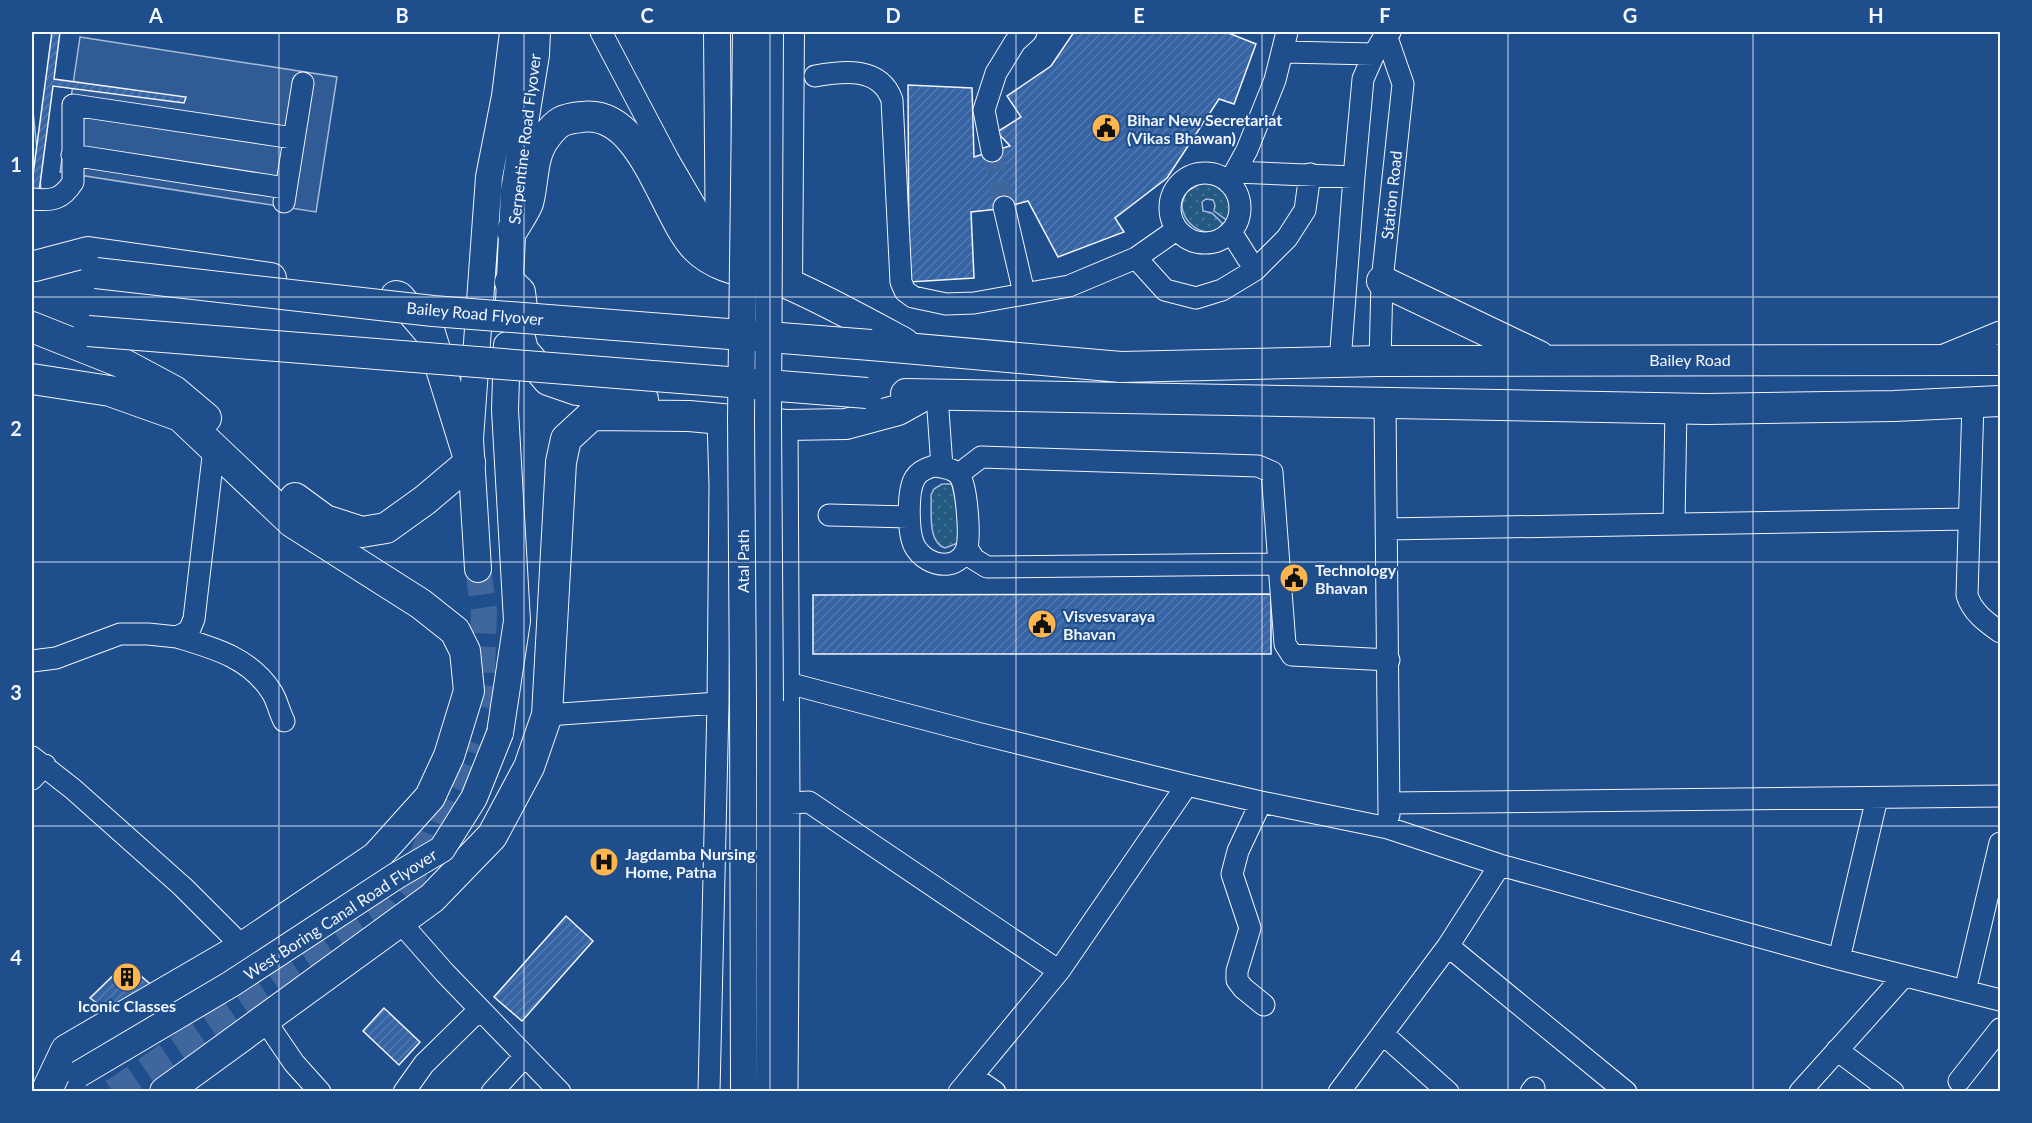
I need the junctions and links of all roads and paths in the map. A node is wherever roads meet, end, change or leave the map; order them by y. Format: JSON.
{"nodes":[{"id":1,"x":513,"y":32,"type":"edge"},
{"id":2,"x":537,"y":32,"type":"edge"},
{"id":3,"x":601,"y":32,"type":"edge"},
{"id":4,"x":717,"y":32,"type":"edge"},
{"id":5,"x":746,"y":32,"type":"edge"},
{"id":6,"x":770,"y":32,"type":"edge"},
{"id":7,"x":791,"y":32,"type":"edge"},
{"id":8,"x":1026,"y":32,"type":"edge"},
{"id":9,"x":1387,"y":32,"type":"edge"},
{"id":10,"x":1285,"y":42,"type":"edge"},
{"id":11,"x":1374,"y":54,"type":"junction"},
{"id":12,"x":815,"y":76,"type":"dead end"},
{"id":13,"x":303,"y":83,"type":"dead end"},
{"id":14,"x":293,"y":138,"type":"junction"},
{"id":15,"x":993,"y":152,"type":"tunnel mouth"},
{"id":16,"x":72,"y":155,"type":"junction"},
{"id":17,"x":1310,"y":174,"type":"junction"},
{"id":18,"x":1232,"y":177,"type":"junction"},
{"id":19,"x":1354,"y":177,"type":"junction"},
{"id":20,"x":32,"y":199,"type":"edge"},
{"id":21,"x":1004,"y":207,"type":"tunnel mouth"},
{"id":22,"x":1176,"y":230,"type":"junction"},
{"id":23,"x":512,"y":231,"type":"junction"},
{"id":24,"x":1231,"y":232,"type":"junction"},
{"id":25,"x":707,"y":255,"type":"junction"},
{"id":26,"x":1136,"y":258,"type":"junction"},
{"id":27,"x":33,"y":266,"type":"edge"},
{"id":28,"x":1256,"y":270,"type":"junction"},
{"id":29,"x":1382,"y":281,"type":"junction"},
{"id":30,"x":510,"y":282,"type":"junction"},
{"id":31,"x":789,"y":284,"type":"junction"},
{"id":32,"x":1024,"y":293,"type":"junction"},
{"id":33,"x":32,"y":326,"type":"edge"},
{"id":34,"x":2001,"y":332,"type":"edge"},
{"id":35,"x":915,"y":349,"type":"junction"},
{"id":36,"x":1652,"y":359,"type":"junction"},
{"id":37,"x":1936,"y":359,"type":"junction"},
{"id":38,"x":1545,"y":360,"type":"junction"},
{"id":39,"x":2001,"y":360,"type":"edge"},
{"id":40,"x":1380,"y":361,"type":"junction"},
{"id":41,"x":1340,"y":362,"type":"junction"},
{"id":42,"x":32,"y":379,"type":"edge"},
{"id":43,"x":922,"y":395,"type":"junction"},
{"id":44,"x":1987,"y":402,"type":"edge"},
{"id":45,"x":1385,"y":403,"type":"junction"},
{"id":46,"x":1676,"y":408,"type":"junction"},
{"id":47,"x":1707,"y":409,"type":"junction"},
{"id":48,"x":718,"y":420,"type":"junction"},
{"id":49,"x":787,"y":425,"type":"junction"},
{"id":50,"x":213,"y":448,"type":"junction"},
{"id":51,"x":470,"y":462,"type":"junction"},
{"id":52,"x":950,"y":471,"type":"junction"},
{"id":53,"x":787,"y":482,"type":"junction"},
{"id":54,"x":720,"y":486,"type":"junction"},
{"id":55,"x":829,"y":515,"type":"dead end"},
{"id":56,"x":909,"y":517,"type":"junction"},
{"id":57,"x":1968,"y":519,"type":"junction"},
{"id":58,"x":1674,"y":524,"type":"junction"},
{"id":59,"x":1387,"y":529,"type":"junction"},
{"id":60,"x":967,"y":548,"type":"junction"},
{"id":61,"x":1279,"y":564,"type":"junction"},
{"id":62,"x":478,"y":569,"type":"tunnel mouth"},
{"id":63,"x":2001,"y":632,"type":"edge"},
{"id":64,"x":177,"y":637,"type":"junction"},
{"id":65,"x":1389,"y":660,"type":"junction"},
{"id":66,"x":32,"y":661,"type":"edge"},
{"id":67,"x":788,"y":683,"type":"junction"},
{"id":68,"x":718,"y":704,"type":"junction"},
{"id":69,"x":547,"y":715,"type":"junction"},
{"id":70,"x":284,"y":721,"type":"dead end"},
{"id":71,"x":36,"y":767,"type":"edge"},
{"id":72,"x":1187,"y":785,"type":"junction"},
{"id":73,"x":2001,"y":796,"type":"edge"},
{"id":74,"x":1877,"y":798,"type":"junction"},
{"id":75,"x":1261,"y":802,"type":"junction"},
{"id":76,"x":789,"y":803,"type":"junction"},
{"id":77,"x":1390,"y":803,"type":"junction"},
{"id":78,"x":1388,"y":828,"type":"junction"},
{"id":79,"x":2001,"y":843,"type":"edge"},
{"id":80,"x":1500,"y":865,"type":"junction"},
{"id":81,"x":399,"y":922,"type":"junction"},
{"id":82,"x":1449,"y":946,"type":"junction"},
{"id":83,"x":243,"y":947,"type":"junction"},
{"id":84,"x":1839,"y":959,"type":"junction"},
{"id":85,"x":1059,"y":971,"type":"junction"},
{"id":86,"x":1904,"y":976,"type":"junction"},
{"id":87,"x":1965,"y":991,"type":"junction"},
{"id":88,"x":2001,"y":1000,"type":"edge"},
{"id":89,"x":1264,"y":1005,"type":"dead end"},
{"id":90,"x":480,"y":1009,"type":"junction"},
{"id":91,"x":264,"y":1019,"type":"junction"},
{"id":92,"x":2001,"y":1029,"type":"edge"},
{"id":93,"x":1383,"y":1034,"type":"junction"},
{"id":94,"x":1838,"y":1050,"type":"junction"},
{"id":95,"x":525,"y":1056,"type":"junction"},
{"id":96,"x":1959,"y":1081,"type":"dead end"},
{"id":97,"x":965,"y":1084,"type":"edge"},
{"id":98,"x":45,"y":1091,"type":"edge"},
{"id":99,"x":165,"y":1092,"type":"edge"},
{"id":100,"x":320,"y":1092,"type":"edge"},
{"id":101,"x":404,"y":1092,"type":"edge"},
{"id":102,"x":492,"y":1092,"type":"edge"},
{"id":103,"x":560,"y":1092,"type":"edge"},
{"id":104,"x":709,"y":1092,"type":"edge"},
{"id":105,"x":744,"y":1092,"type":"edge"},
{"id":106,"x":770,"y":1092,"type":"edge"},
{"id":107,"x":787,"y":1092,"type":"edge"},
{"id":108,"x":995,"y":1092,"type":"edge"},
{"id":109,"x":1340,"y":1092,"type":"edge"},
{"id":110,"x":1448,"y":1092,"type":"edge"},
{"id":111,"x":1626,"y":1092,"type":"edge"},
{"id":112,"x":1800,"y":1092,"type":"edge"},
{"id":113,"x":1893,"y":1092,"type":"edge"}],
"edges":[{"from":1,"to":51,"type":"main road","name":"Serpentine Road Flyover"},
{"from":2,"to":23,"type":"main road","name":"Serpentine Road Flyover"},
{"from":3,"to":25,"type":"street"},
{"from":4,"to":25,"type":"main road"},
{"from":5,"to":105,"type":"main road","name":"Atal Path","bridge":true},
{"from":6,"to":106,"type":"main road","name":"Atal Path","bridge":true},
{"from":7,"to":31,"type":"main road"},
{"from":8,"to":15,"type":"street"},
{"from":9,"to":11,"type":"street"},
{"from":9,"to":29,"type":"street","name":"Station Road"},
{"from":10,"to":11,"type":"street"},
{"from":10,"to":18,"type":"street"},
{"from":11,"to":19,"type":"street"},
{"from":12,"to":32,"type":"street"},
{"from":13,"to":14,"type":"street"},
{"from":14,"to":16,"type":"street"},
{"from":14,"to":16,"type":"street"},
{"from":16,"to":20,"type":"street"},
{"from":17,"to":18,"type":"street"},
{"from":17,"to":19,"type":"street"},
{"from":17,"to":28,"type":"street"},
{"from":18,"to":22,"type":"street"},
{"from":18,"to":24,"type":"street"},
{"from":19,"to":41,"type":"street"},
{"from":21,"to":32,"type":"street"},
{"from":22,"to":24,"type":"street"},
{"from":22,"to":26,"type":"street"},
{"from":23,"to":25,"type":"highway"},
{"from":23,"to":30,"type":"main road","name":"Serpentine Road Flyover"},
{"from":24,"to":28,"type":"street"},
{"from":25,"to":31,"type":"highway"},
{"from":26,"to":28,"type":"street"},
{"from":26,"to":32,"type":"street"},
{"from":27,"to":35,"type":"highway","name":"Bailey Road Flyover","bridge":true},
{"from":27,"to":51,"type":"highway"},
{"from":29,"to":38,"type":"highway"},
{"from":29,"to":40,"type":"street","name":"Station Road"},
{"from":30,"to":43,"type":"highway"},
{"from":30,"to":98,"type":"main road","name":"West Boring Canal Road Flyover","bridge":true},
{"from":31,"to":35,"type":"highway"},
{"from":33,"to":43,"type":"highway","bridge":true},
{"from":33,"to":51,"type":"highway"},
{"from":34,"to":37,"type":"street"},
{"from":35,"to":41,"type":"highway","name":"Bailey Road Flyover"},
{"from":36,"to":37,"type":"highway","name":"Bailey Road"},
{"from":36,"to":38,"type":"highway","name":"Bailey Road"},
{"from":36,"to":47,"type":"highway"},
{"from":37,"to":39,"type":"highway","name":"Bailey Road"},
{"from":38,"to":40,"type":"highway","name":"Bailey Road"},
{"from":40,"to":41,"type":"highway","name":"Bailey Road"},
{"from":42,"to":50,"type":"highway"},
{"from":43,"to":45,"type":"highway"},
{"from":43,"to":49,"type":"highway"},
{"from":43,"to":52,"type":"street"},
{"from":44,"to":47,"type":"highway"},
{"from":44,"to":57,"type":"street"},
{"from":45,"to":46,"type":"highway"},
{"from":45,"to":59,"type":"street"},
{"from":46,"to":47,"type":"highway"},
{"from":46,"to":58,"type":"street"},
{"from":48,"to":49,"type":"highway"},
{"from":48,"to":54,"type":"street"},
{"from":48,"to":69,"type":"highway"},
{"from":49,"to":53,"type":"street"},
{"from":50,"to":64,"type":"street"},
{"from":50,"to":83,"type":"highway"},
{"from":51,"to":62,"type":"main road","name":"Serpentine Road Flyover"},
{"from":52,"to":56,"type":"street"},
{"from":52,"to":60,"type":"street"},
{"from":52,"to":61,"type":"street"},
{"from":53,"to":54,"type":"street"},
{"from":53,"to":67,"type":"street"},
{"from":54,"to":68,"type":"street"},
{"from":55,"to":56,"type":"street"},
{"from":56,"to":60,"type":"street"},
{"from":57,"to":58,"type":"street"},
{"from":57,"to":63,"type":"street"},
{"from":58,"to":59,"type":"street"},
{"from":59,"to":65,"type":"street"},
{"from":60,"to":61,"type":"street"},
{"from":61,"to":65,"type":"street"},
{"from":64,"to":66,"type":"street"},
{"from":64,"to":70,"type":"street"},
{"from":65,"to":77,"type":"street"},
{"from":67,"to":72,"type":"street"},
{"from":67,"to":76,"type":"street"},
{"from":68,"to":69,"type":"street"},
{"from":68,"to":104,"type":"street"},
{"from":69,"to":81,"type":"highway"},
{"from":71,"to":83,"type":"street"},
{"from":72,"to":75,"type":"street"},
{"from":72,"to":85,"type":"street"},
{"from":73,"to":74,"type":"street"},
{"from":74,"to":77,"type":"street"},
{"from":74,"to":84,"type":"street"},
{"from":75,"to":78,"type":"street"},
{"from":75,"to":89,"type":"street"},
{"from":76,"to":85,"type":"street"},
{"from":76,"to":107,"type":"street"},
{"from":77,"to":78,"type":"street"},
{"from":78,"to":80,"type":"street"},
{"from":79,"to":87,"type":"street"},
{"from":80,"to":82,"type":"street"},
{"from":80,"to":84,"type":"street"},
{"from":81,"to":90,"type":"street"},
{"from":81,"to":91,"type":"highway"},
{"from":82,"to":93,"type":"street"},
{"from":82,"to":111,"type":"street"},
{"from":83,"to":98,"type":"highway"},
{"from":84,"to":86,"type":"street"},
{"from":85,"to":97,"type":"street"},
{"from":86,"to":87,"type":"street"},
{"from":86,"to":94,"type":"street"},
{"from":87,"to":88,"type":"street"},
{"from":90,"to":95,"type":"street"},
{"from":90,"to":101,"type":"street"},
{"from":91,"to":99,"type":"highway"},
{"from":91,"to":100,"type":"street"},
{"from":92,"to":96,"type":"street"},
{"from":93,"to":109,"type":"street"},
{"from":93,"to":110,"type":"street"},
{"from":94,"to":112,"type":"street"},
{"from":94,"to":113,"type":"street"},
{"from":95,"to":102,"type":"street"},
{"from":95,"to":103,"type":"street"},
{"from":97,"to":108,"type":"street"}]}
